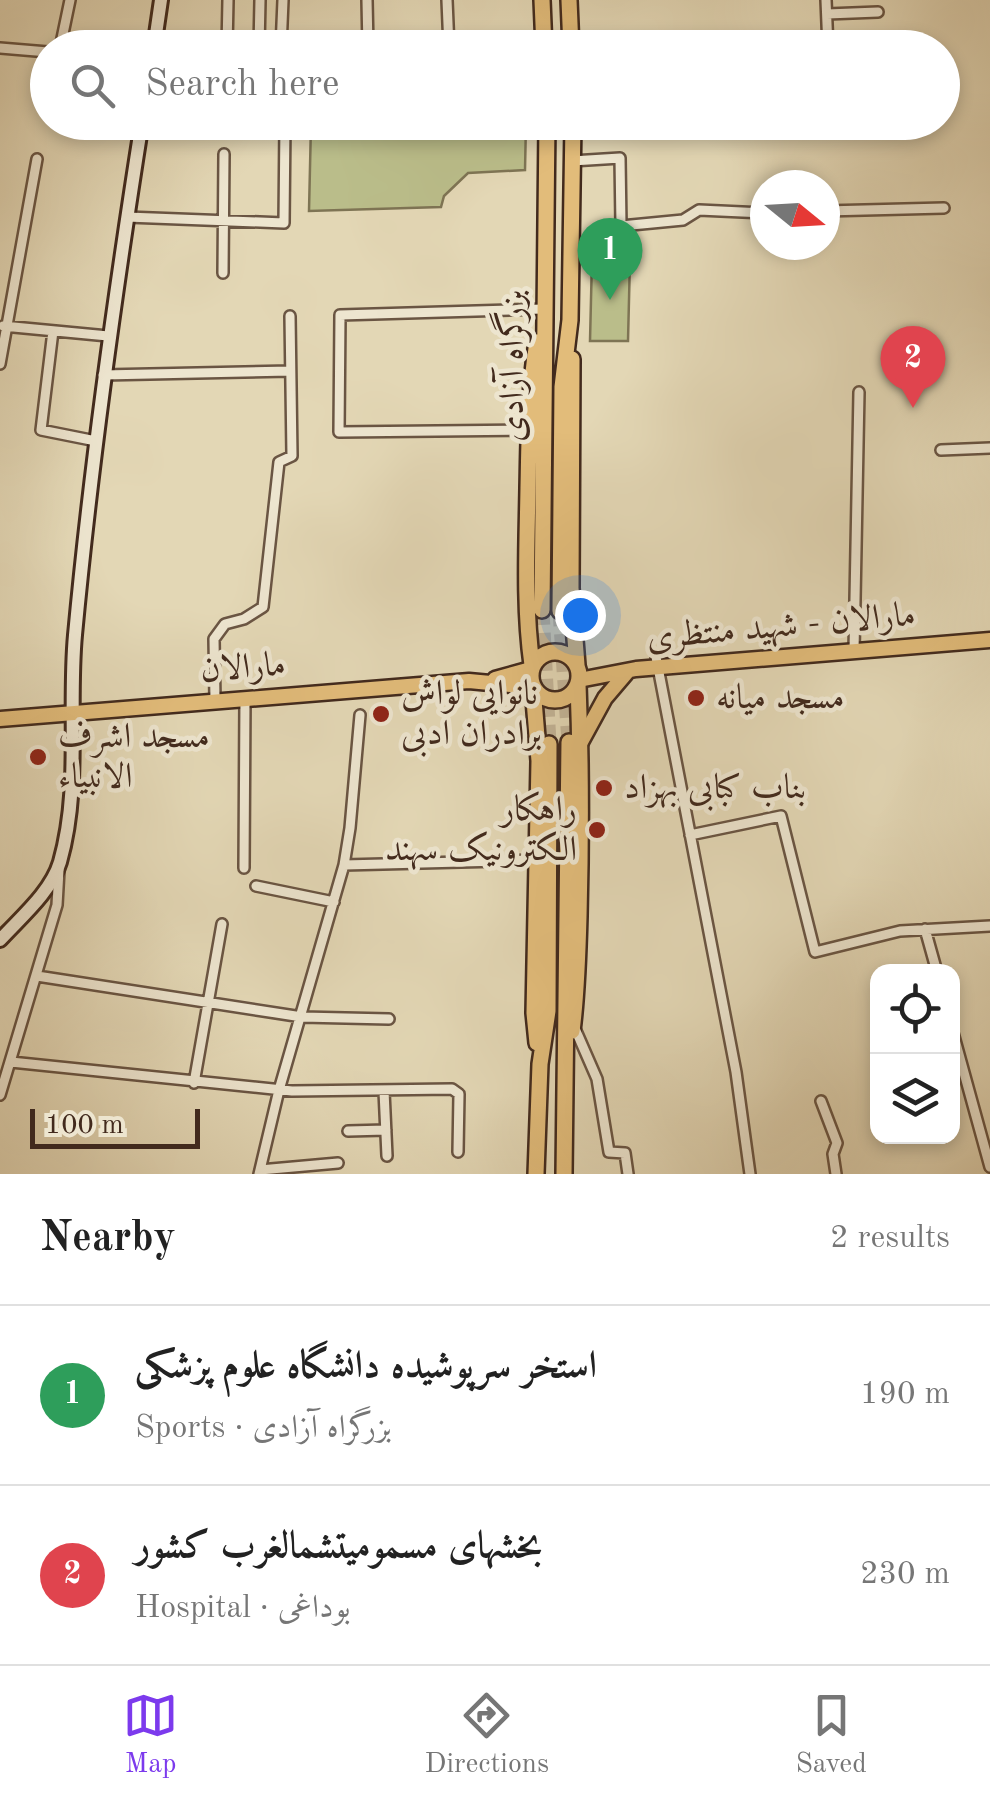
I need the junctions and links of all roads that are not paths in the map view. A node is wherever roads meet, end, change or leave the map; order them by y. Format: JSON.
{"nodes":[{"id":1,"x":70,"y":0,"type":"edge"},
{"id":2,"x":161,"y":0,"type":"edge"},
{"id":3,"x":228,"y":0,"type":"edge"},
{"id":4,"x":260,"y":0,"type":"edge"},
{"id":5,"x":283,"y":0,"type":"edge"},
{"id":6,"x":368,"y":0,"type":"edge"},
{"id":7,"x":447,"y":0,"type":"edge"},
{"id":8,"x":542,"y":0,"type":"edge"},
{"id":9,"x":569,"y":0,"type":"edge"},
{"id":10,"x":826,"y":0,"type":"edge"},
{"id":11,"x":878,"y":12,"type":"dead end"},
{"id":12,"x":827,"y":14,"type":"junction"},
{"id":13,"x":64,"y":30,"type":"edge"},
{"id":14,"x":157,"y":30,"type":"edge"},
{"id":15,"x":227,"y":30,"type":"edge"},
{"id":16,"x":259,"y":30,"type":"edge"},
{"id":17,"x":282,"y":30,"type":"edge"},
{"id":18,"x":368,"y":30,"type":"edge"},
{"id":19,"x":448,"y":30,"type":"edge"},
{"id":20,"x":543,"y":30,"type":"edge"},
{"id":21,"x":570,"y":30,"type":"edge"},
{"id":22,"x":827,"y":30,"type":"edge"},
{"id":23,"x":0,"y":48,"type":"edge"},
{"id":24,"x":30,"y":50,"type":"edge"},
{"id":25,"x":139,"y":140,"type":"edge"},
{"id":26,"x":285,"y":140,"type":"edge"},
{"id":27,"x":547,"y":140,"type":"edge"},
{"id":28,"x":573,"y":140,"type":"edge"},
{"id":29,"x":224,"y":154,"type":"dead end"},
{"id":30,"x":37,"y":160,"type":"dead end"},
{"id":31,"x":572,"y":161,"type":"junction"},
{"id":32,"x":944,"y":208,"type":"dead end"},
{"id":33,"x":840,"y":211,"type":"edge"},
{"id":34,"x":750,"y":212,"type":"edge"},
{"id":35,"x":127,"y":217,"type":"junction"},
{"id":36,"x":222,"y":220,"type":"junction"},
{"id":37,"x":223,"y":273,"type":"dead end"},
{"id":38,"x":543,"y":309,"type":"junction"},
{"id":39,"x":290,"y":316,"type":"dead end"},
{"id":40,"x":570,"y":320,"type":"junction"},
{"id":41,"x":3,"y":326,"type":"edge"},
{"id":42,"x":53,"y":331,"type":"junction"},
{"id":43,"x":108,"y":336,"type":"junction"},
{"id":44,"x":0,"y":364,"type":"edge"},
{"id":45,"x":290,"y":370,"type":"junction"},
{"id":46,"x":104,"y":375,"type":"junction"},
{"id":47,"x":859,"y":392,"type":"dead end"},
{"id":48,"x":529,"y":430,"type":"junction"},
{"id":49,"x":96,"y":441,"type":"junction"},
{"id":50,"x":990,"y":448,"type":"edge"},
{"id":51,"x":941,"y":450,"type":"dead end"},
{"id":52,"x":542,"y":610,"type":"tunnel mouth"},
{"id":53,"x":560,"y":611,"type":"tunnel mouth"},
{"id":54,"x":572,"y":636,"type":"junction"},
{"id":55,"x":529,"y":640,"type":"junction"},
{"id":56,"x":990,"y":640,"type":"edge"},
{"id":57,"x":854,"y":652,"type":"junction"},
{"id":58,"x":656,"y":662,"type":"junction"},
{"id":59,"x":532,"y":667,"type":"junction"},
{"id":60,"x":628,"y":671,"type":"junction"},
{"id":61,"x":578,"y":677,"type":"junction"},
{"id":62,"x":490,"y":681,"type":"junction"},
{"id":63,"x":533,"y":687,"type":"junction"},
{"id":64,"x":245,"y":698,"type":"junction"},
{"id":65,"x":215,"y":700,"type":"junction"},
{"id":66,"x":72,"y":712,"type":"junction"},
{"id":67,"x":360,"y":715,"type":"dead end"},
{"id":68,"x":579,"y":717,"type":"junction"},
{"id":69,"x":0,"y":718,"type":"edge"},
{"id":70,"x":535,"y":720,"type":"junction"},
{"id":71,"x":575,"y":742,"type":"junction"},
{"id":72,"x":550,"y":744,"type":"tunnel mouth"},
{"id":73,"x":690,"y":835,"type":"junction"},
{"id":74,"x":537,"y":860,"type":"junction"},
{"id":75,"x":344,"y":864,"type":"junction"},
{"id":76,"x":59,"y":867,"type":"junction"},
{"id":77,"x":244,"y":868,"type":"dead end"},
{"id":78,"x":256,"y":886,"type":"dead end"},
{"id":79,"x":334,"y":902,"type":"junction"},
{"id":80,"x":222,"y":924,"type":"dead end"},
{"id":81,"x":990,"y":926,"type":"edge"},
{"id":82,"x":925,"y":929,"type":"junction"},
{"id":83,"x":0,"y":940,"type":"edge"},
{"id":84,"x":935,"y":964,"type":"edge"},
{"id":85,"x":37,"y":976,"type":"junction"},
{"id":86,"x":208,"y":1004,"type":"junction"},
{"id":87,"x":302,"y":1018,"type":"junction"},
{"id":88,"x":389,"y":1018,"type":"dead end"},
{"id":89,"x":573,"y":1022,"type":"junction"},
{"id":90,"x":959,"y":1054,"type":"edge"},
{"id":91,"x":11,"y":1062,"type":"junction"},
{"id":92,"x":540,"y":1064,"type":"junction"},
{"id":93,"x":567,"y":1064,"type":"junction"},
{"id":94,"x":194,"y":1082,"type":"junction"},
{"id":95,"x":279,"y":1090,"type":"junction"},
{"id":96,"x":384,"y":1091,"type":"junction"},
{"id":97,"x":0,"y":1095,"type":"edge"},
{"id":98,"x":822,"y":1101,"type":"dead end"},
{"id":99,"x":386,"y":1130,"type":"junction"},
{"id":100,"x":348,"y":1131,"type":"dead end"},
{"id":101,"x":458,"y":1152,"type":"dead end"},
{"id":102,"x":387,"y":1156,"type":"dead end"},
{"id":103,"x":338,"y":1164,"type":"dead end"},
{"id":104,"x":990,"y":1167,"type":"edge"},
{"id":105,"x":260,"y":1172,"type":"edge"},
{"id":106,"x":536,"y":1174,"type":"edge"},
{"id":107,"x":564,"y":1174,"type":"edge"},
{"id":108,"x":628,"y":1174,"type":"edge"},
{"id":109,"x":750,"y":1174,"type":"edge"},
{"id":110,"x":836,"y":1174,"type":"edge"}],
"edges":[{"from":1,"to":13,"type":"street"},
{"from":2,"to":14,"type":"main road"},
{"from":3,"to":15,"type":"street"},
{"from":4,"to":16,"type":"street"},
{"from":5,"to":17,"type":"street"},
{"from":6,"to":18,"type":"street"},
{"from":7,"to":19,"type":"street"},
{"from":8,"to":20,"type":"highway"},
{"from":9,"to":21,"type":"highway"},
{"from":10,"to":12,"type":"street"},
{"from":11,"to":12,"type":"street"},
{"from":12,"to":22,"type":"street"},
{"from":23,"to":24,"type":"street"},
{"from":25,"to":35,"type":"main road"},
{"from":26,"to":36,"type":"street"},
{"from":27,"to":38,"type":"highway","name":"بزرگراه آزادی"},
{"from":28,"to":31,"type":"highway","name":"بزرگراه آزادی"},
{"from":29,"to":36,"type":"street"},
{"from":30,"to":41,"type":"street"},
{"from":31,"to":34,"type":"street"},
{"from":31,"to":40,"type":"highway","name":"بزرگراه آزادی"},
{"from":32,"to":33,"type":"street"},
{"from":35,"to":36,"type":"street"},
{"from":35,"to":43,"type":"main road"},
{"from":36,"to":37,"type":"street"},
{"from":38,"to":48,"type":"highway"},
{"from":38,"to":48,"type":"street"},
{"from":38,"to":52,"type":"highway","name":"بزرگراه آزادی"},
{"from":39,"to":45,"type":"street"},
{"from":40,"to":53,"type":"highway","name":"بزرگراه آزادی"},
{"from":40,"to":54,"type":"highway","name":"بزرگراه آزادی"},
{"from":41,"to":42,"type":"street"},
{"from":41,"to":44,"type":"street"},
{"from":42,"to":43,"type":"street"},
{"from":42,"to":49,"type":"street"},
{"from":43,"to":46,"type":"main road"},
{"from":45,"to":46,"type":"street"},
{"from":45,"to":65,"type":"street"},
{"from":46,"to":49,"type":"main road"},
{"from":47,"to":57,"type":"street"},
{"from":48,"to":55,"type":"highway"},
{"from":49,"to":66,"type":"main road"},
{"from":50,"to":51,"type":"street"},
{"from":54,"to":55,"type":"highway"},
{"from":54,"to":61,"type":"highway","name":"بزرگراه آزادی"},
{"from":55,"to":59,"type":"highway"},
{"from":56,"to":57,"type":"main road","name":"مارالان - شهید منتظری"},
{"from":57,"to":58,"type":"main road","name":"مارالان - شهید منتظری"},
{"from":58,"to":60,"type":"main road","name":"مارالان - شهید منتظری"},
{"from":58,"to":73,"type":"street"},
{"from":59,"to":61,"type":"highway"},
{"from":59,"to":62,"type":"main road","name":"مارالان"},
{"from":59,"to":63,"type":"highway"},
{"from":60,"to":61,"type":"main road","name":"مارالان - شهید منتظری"},
{"from":60,"to":71,"type":"main road"},
{"from":61,"to":63,"type":"highway"},
{"from":61,"to":68,"type":"highway","name":"بزرگراه آزادی"},
{"from":62,"to":63,"type":"main road","name":"مارالان"},
{"from":62,"to":64,"type":"main road","name":"مارالان"},
{"from":63,"to":70,"type":"highway"},
{"from":64,"to":65,"type":"main road","name":"مارالان"},
{"from":64,"to":77,"type":"street"},
{"from":65,"to":66,"type":"main road","name":"مارالان"},
{"from":66,"to":69,"type":"main road","name":"مارالان"},
{"from":66,"to":76,"type":"main road"},
{"from":67,"to":75,"type":"street"},
{"from":68,"to":70,"type":"highway"},
{"from":68,"to":71,"type":"highway","name":"بزرگراه آزادی"},
{"from":70,"to":74,"type":"highway"},
{"from":71,"to":89,"type":"highway"},
{"from":71,"to":93,"type":"highway"},
{"from":72,"to":92,"type":"highway"},
{"from":73,"to":82,"type":"street"},
{"from":73,"to":109,"type":"street"},
{"from":74,"to":75,"type":"street"},
{"from":74,"to":92,"type":"highway"},
{"from":75,"to":79,"type":"street"},
{"from":76,"to":83,"type":"main road"},
{"from":76,"to":85,"type":"street"},
{"from":78,"to":79,"type":"street"},
{"from":79,"to":87,"type":"street"},
{"from":80,"to":86,"type":"street"},
{"from":81,"to":82,"type":"street"},
{"from":82,"to":84,"type":"street"},
{"from":85,"to":86,"type":"street"},
{"from":85,"to":91,"type":"street"},
{"from":86,"to":87,"type":"street"},
{"from":86,"to":94,"type":"street"},
{"from":87,"to":88,"type":"street"},
{"from":87,"to":95,"type":"street"},
{"from":89,"to":93,"type":"highway"},
{"from":89,"to":108,"type":"street"},
{"from":90,"to":104,"type":"street"},
{"from":91,"to":94,"type":"street"},
{"from":91,"to":97,"type":"street"},
{"from":92,"to":106,"type":"highway"},
{"from":93,"to":107,"type":"highway"},
{"from":94,"to":95,"type":"street"},
{"from":95,"to":96,"type":"street"},
{"from":95,"to":105,"type":"street"},
{"from":96,"to":99,"type":"street"},
{"from":96,"to":101,"type":"street"},
{"from":98,"to":110,"type":"street"},
{"from":99,"to":100,"type":"street"},
{"from":99,"to":102,"type":"street"},
{"from":103,"to":105,"type":"street"}]}
